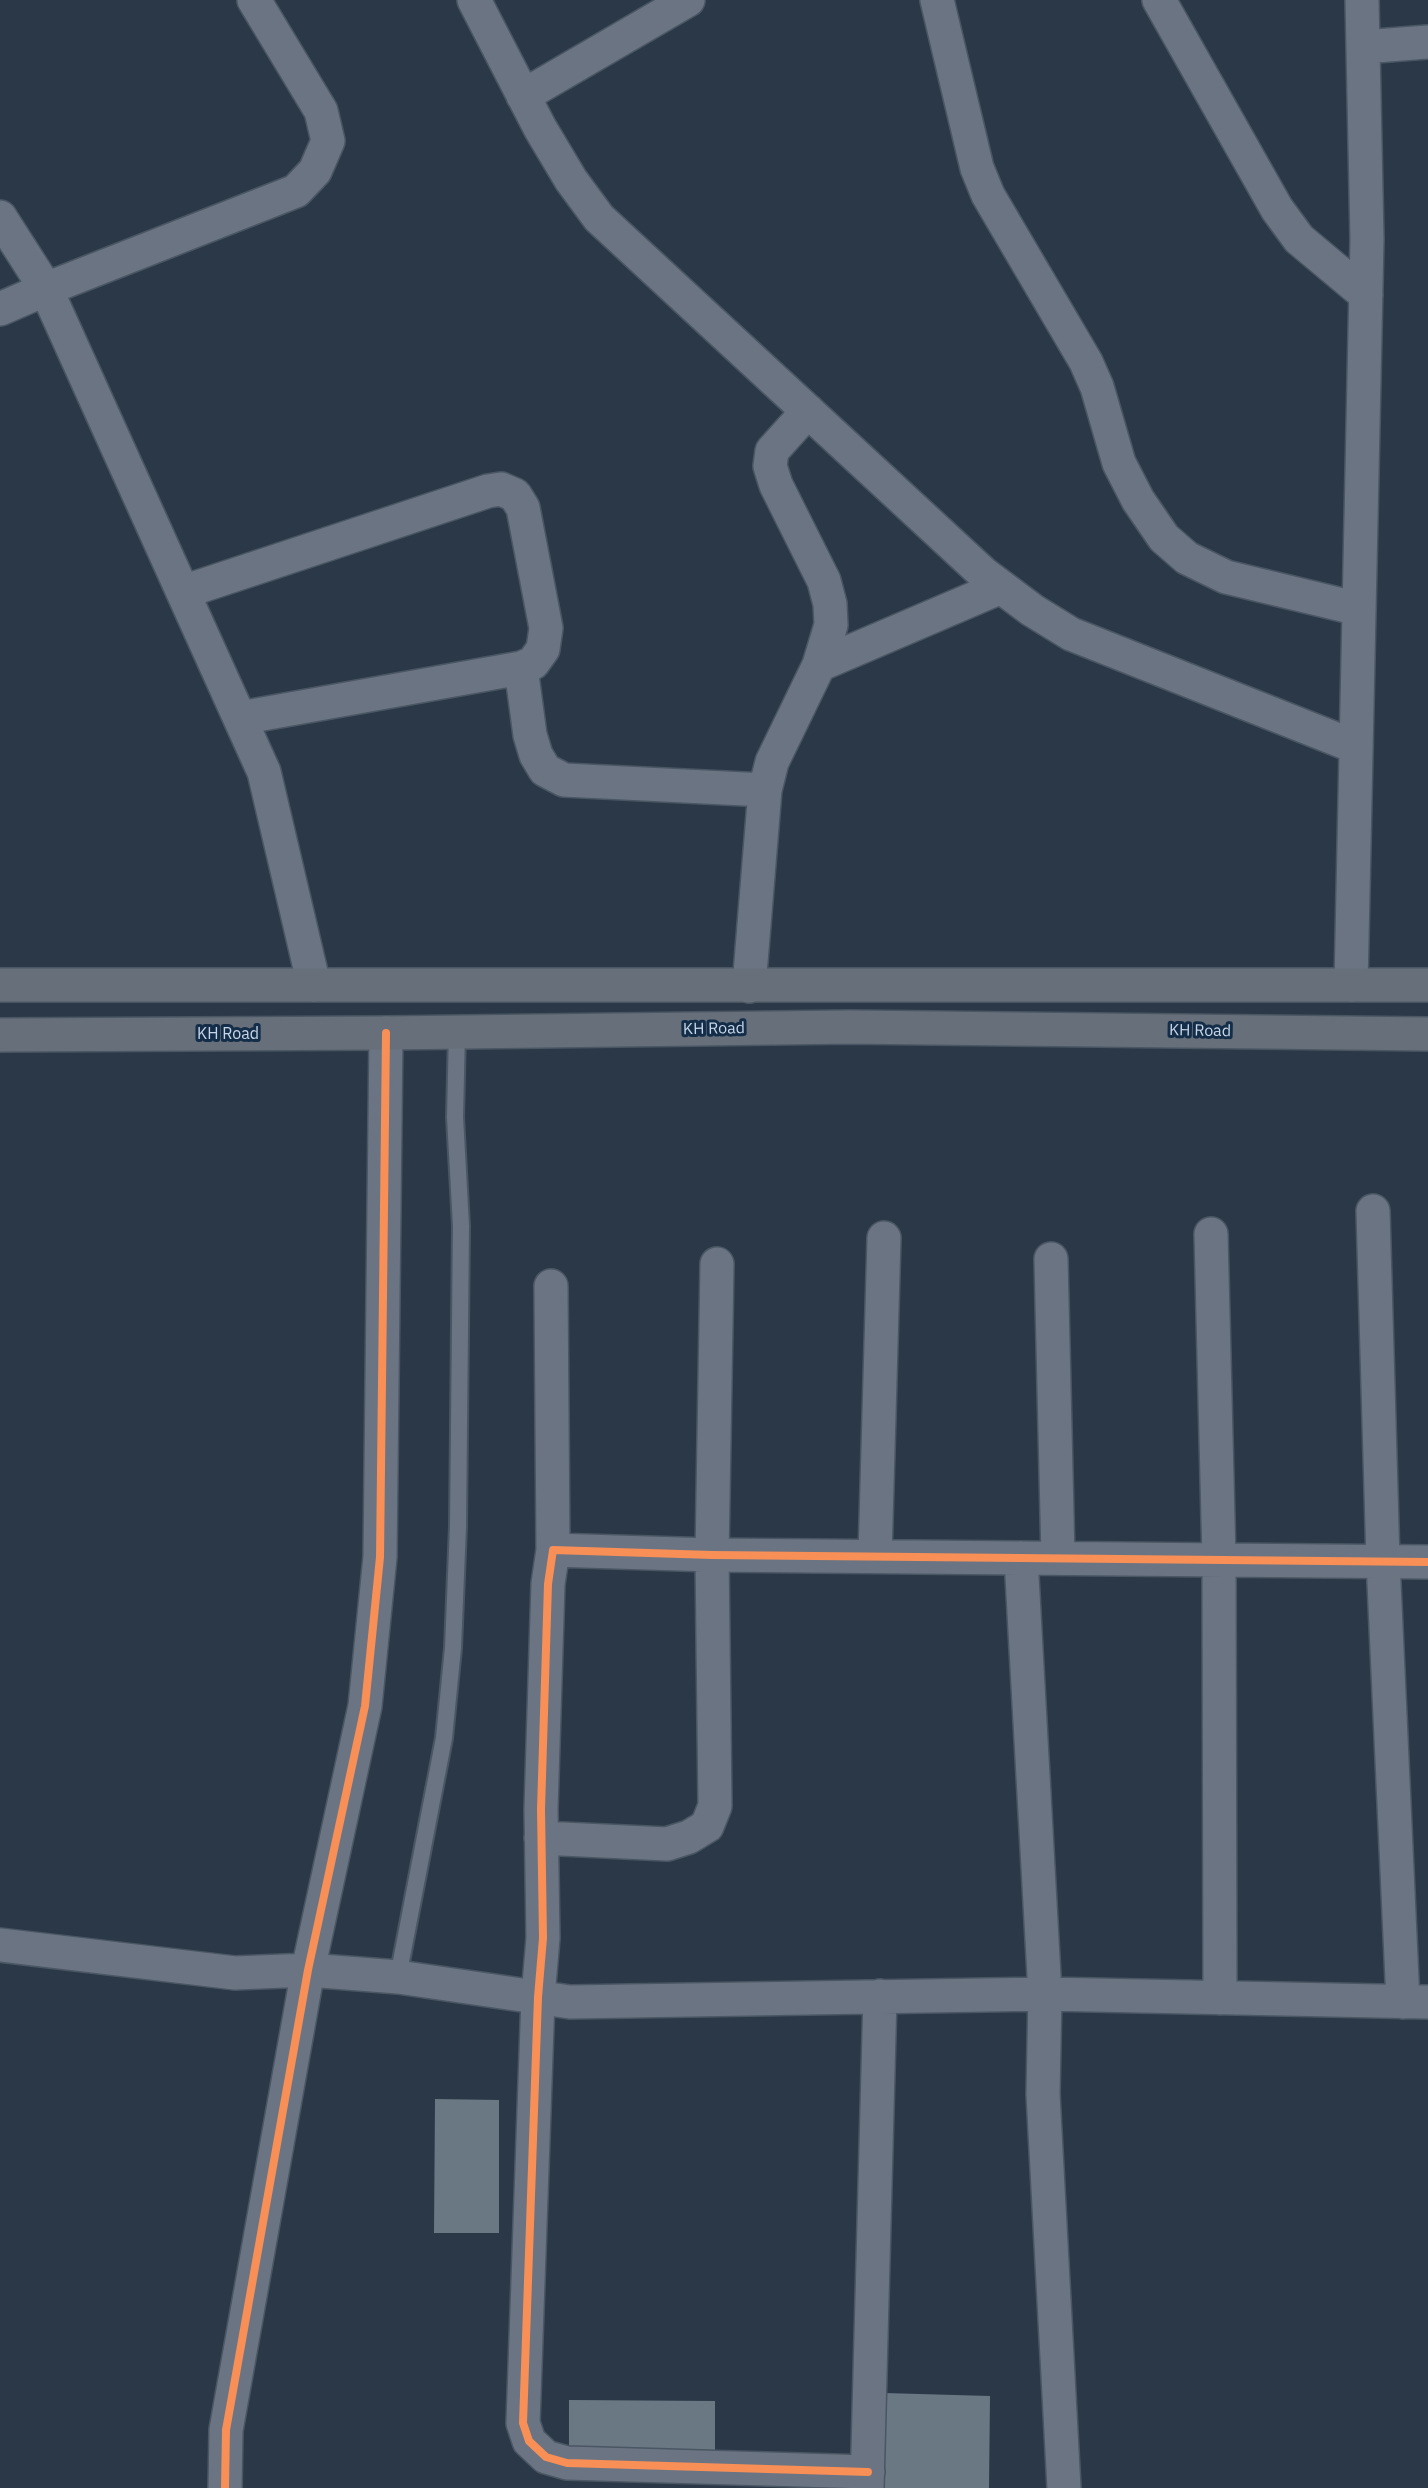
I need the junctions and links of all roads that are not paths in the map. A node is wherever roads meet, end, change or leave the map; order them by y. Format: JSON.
{"nodes":[{"id":1,"x":254,"y":0,"type":"edge"},
{"id":2,"x":474,"y":0,"type":"edge"},
{"id":3,"x":688,"y":0,"type":"edge"},
{"id":4,"x":937,"y":0,"type":"edge"},
{"id":5,"x":1159,"y":0,"type":"edge"},
{"id":6,"x":1362,"y":0,"type":"edge"},
{"id":7,"x":1428,"y":42,"type":"edge"},
{"id":8,"x":1363,"y":47,"type":"junction"},
{"id":9,"x":523,"y":96,"type":"junction"},
{"id":10,"x":0,"y":217,"type":"edge"},
{"id":11,"x":46,"y":289,"type":"junction"},
{"id":12,"x":1366,"y":296,"type":"junction"},
{"id":13,"x":0,"y":309,"type":"edge"},
{"id":14,"x":808,"y":411,"type":"junction"},
{"id":15,"x":1001,"y":588,"type":"junction"},
{"id":16,"x":183,"y":592,"type":"junction"},
{"id":17,"x":1359,"y":609,"type":"junction"},
{"id":18,"x":819,"y":665,"type":"junction"},
{"id":19,"x":521,"y":668,"type":"junction"},
{"id":20,"x":240,"y":718,"type":"junction"},
{"id":21,"x":1356,"y":747,"type":"junction"},
{"id":22,"x":765,"y":790,"type":"junction"},
{"id":23,"x":0,"y":985,"type":"edge"},
{"id":24,"x":314,"y":985,"type":"junction"},
{"id":25,"x":1351,"y":985,"type":"junction"},
{"id":26,"x":1428,"y":985,"type":"edge"},
{"id":27,"x":387,"y":986,"type":"junction"},
{"id":28,"x":749,"y":986,"type":"junction"},
{"id":29,"x":457,"y":1032,"type":"junction"},
{"id":30,"x":386,"y":1034,"type":"junction"},
{"id":31,"x":1428,"y":1034,"type":"edge"},
{"id":32,"x":0,"y":1035,"type":"edge"},
{"id":33,"x":1373,"y":1211,"type":"dead end"},
{"id":34,"x":1211,"y":1234,"type":"dead end"},
{"id":35,"x":884,"y":1238,"type":"dead end"},
{"id":36,"x":1051,"y":1259,"type":"dead end"},
{"id":37,"x":717,"y":1264,"type":"dead end"},
{"id":38,"x":551,"y":1286,"type":"dead end"},
{"id":39,"x":553,"y":1550,"type":"junction"},
{"id":40,"x":712,"y":1555,"type":"junction"},
{"id":41,"x":875,"y":1556,"type":"junction"},
{"id":42,"x":1021,"y":1558,"type":"junction"},
{"id":43,"x":1058,"y":1558,"type":"junction"},
{"id":44,"x":1219,"y":1560,"type":"junction"},
{"id":45,"x":1383,"y":1561,"type":"junction"},
{"id":46,"x":1428,"y":1562,"type":"edge"},
{"id":47,"x":542,"y":1838,"type":"junction"},
{"id":48,"x":0,"y":1944,"type":"edge"},
{"id":49,"x":308,"y":1970,"type":"junction"},
{"id":50,"x":398,"y":1977,"type":"junction"},
{"id":51,"x":1044,"y":1994,"type":"junction"},
{"id":52,"x":880,"y":1996,"type":"junction"},
{"id":53,"x":538,"y":1997,"type":"junction"},
{"id":54,"x":1220,"y":1998,"type":"junction"},
{"id":55,"x":1415,"y":2002,"type":"edge"},
{"id":56,"x":868,"y":2480,"type":"edge"},
{"id":57,"x":225,"y":2488,"type":"edge"},
{"id":58,"x":1064,"y":2488,"type":"edge"}],
"edges":[{"from":1,"to":11,"type":"street"},
{"from":2,"to":9,"type":"street"},
{"from":3,"to":9,"type":"street"},
{"from":4,"to":17,"type":"street"},
{"from":5,"to":12,"type":"street"},
{"from":6,"to":8,"type":"street"},
{"from":7,"to":8,"type":"street"},
{"from":8,"to":12,"type":"street"},
{"from":9,"to":14,"type":"street"},
{"from":10,"to":11,"type":"street"},
{"from":11,"to":13,"type":"street"},
{"from":11,"to":16,"type":"street"},
{"from":12,"to":17,"type":"street"},
{"from":14,"to":15,"type":"street"},
{"from":14,"to":18,"type":"street"},
{"from":15,"to":18,"type":"street"},
{"from":15,"to":21,"type":"street"},
{"from":16,"to":19,"type":"street"},
{"from":16,"to":20,"type":"street"},
{"from":17,"to":21,"type":"street"},
{"from":18,"to":22,"type":"street"},
{"from":19,"to":20,"type":"street"},
{"from":19,"to":22,"type":"street"},
{"from":20,"to":24,"type":"street"},
{"from":21,"to":25,"type":"street"},
{"from":22,"to":28,"type":"street"},
{"from":23,"to":24,"type":"main road"},
{"from":24,"to":27,"type":"main road"},
{"from":25,"to":26,"type":"main road"},
{"from":25,"to":28,"type":"main road"},
{"from":27,"to":28,"type":"main road"},
{"from":27,"to":30,"type":"main road"},
{"from":29,"to":30,"type":"main road","name":"KH Road"},
{"from":29,"to":31,"type":"main road","name":"KH Road"},
{"from":29,"to":50,"type":"lane"},
{"from":30,"to":32,"type":"main road","name":"KH Road"},
{"from":30,"to":49,"type":"street"},
{"from":33,"to":45,"type":"street"},
{"from":34,"to":44,"type":"street"},
{"from":35,"to":41,"type":"street"},
{"from":36,"to":43,"type":"street"},
{"from":37,"to":40,"type":"street"},
{"from":38,"to":39,"type":"street"},
{"from":39,"to":40,"type":"street"},
{"from":39,"to":47,"type":"street"},
{"from":40,"to":41,"type":"street"},
{"from":40,"to":47,"type":"street"},
{"from":41,"to":42,"type":"street"},
{"from":42,"to":43,"type":"street"},
{"from":42,"to":51,"type":"street"},
{"from":43,"to":44,"type":"street"},
{"from":44,"to":45,"type":"street"},
{"from":44,"to":54,"type":"street"},
{"from":45,"to":46,"type":"street"},
{"from":45,"to":55,"type":"street"},
{"from":47,"to":53,"type":"street"},
{"from":48,"to":49,"type":"street"},
{"from":49,"to":50,"type":"street"},
{"from":49,"to":57,"type":"street"},
{"from":50,"to":53,"type":"street"},
{"from":51,"to":52,"type":"street"},
{"from":51,"to":54,"type":"street"},
{"from":51,"to":58,"type":"street"},
{"from":52,"to":53,"type":"street"},
{"from":52,"to":56,"type":"street"},
{"from":53,"to":56,"type":"street"},
{"from":54,"to":55,"type":"street"}]}
